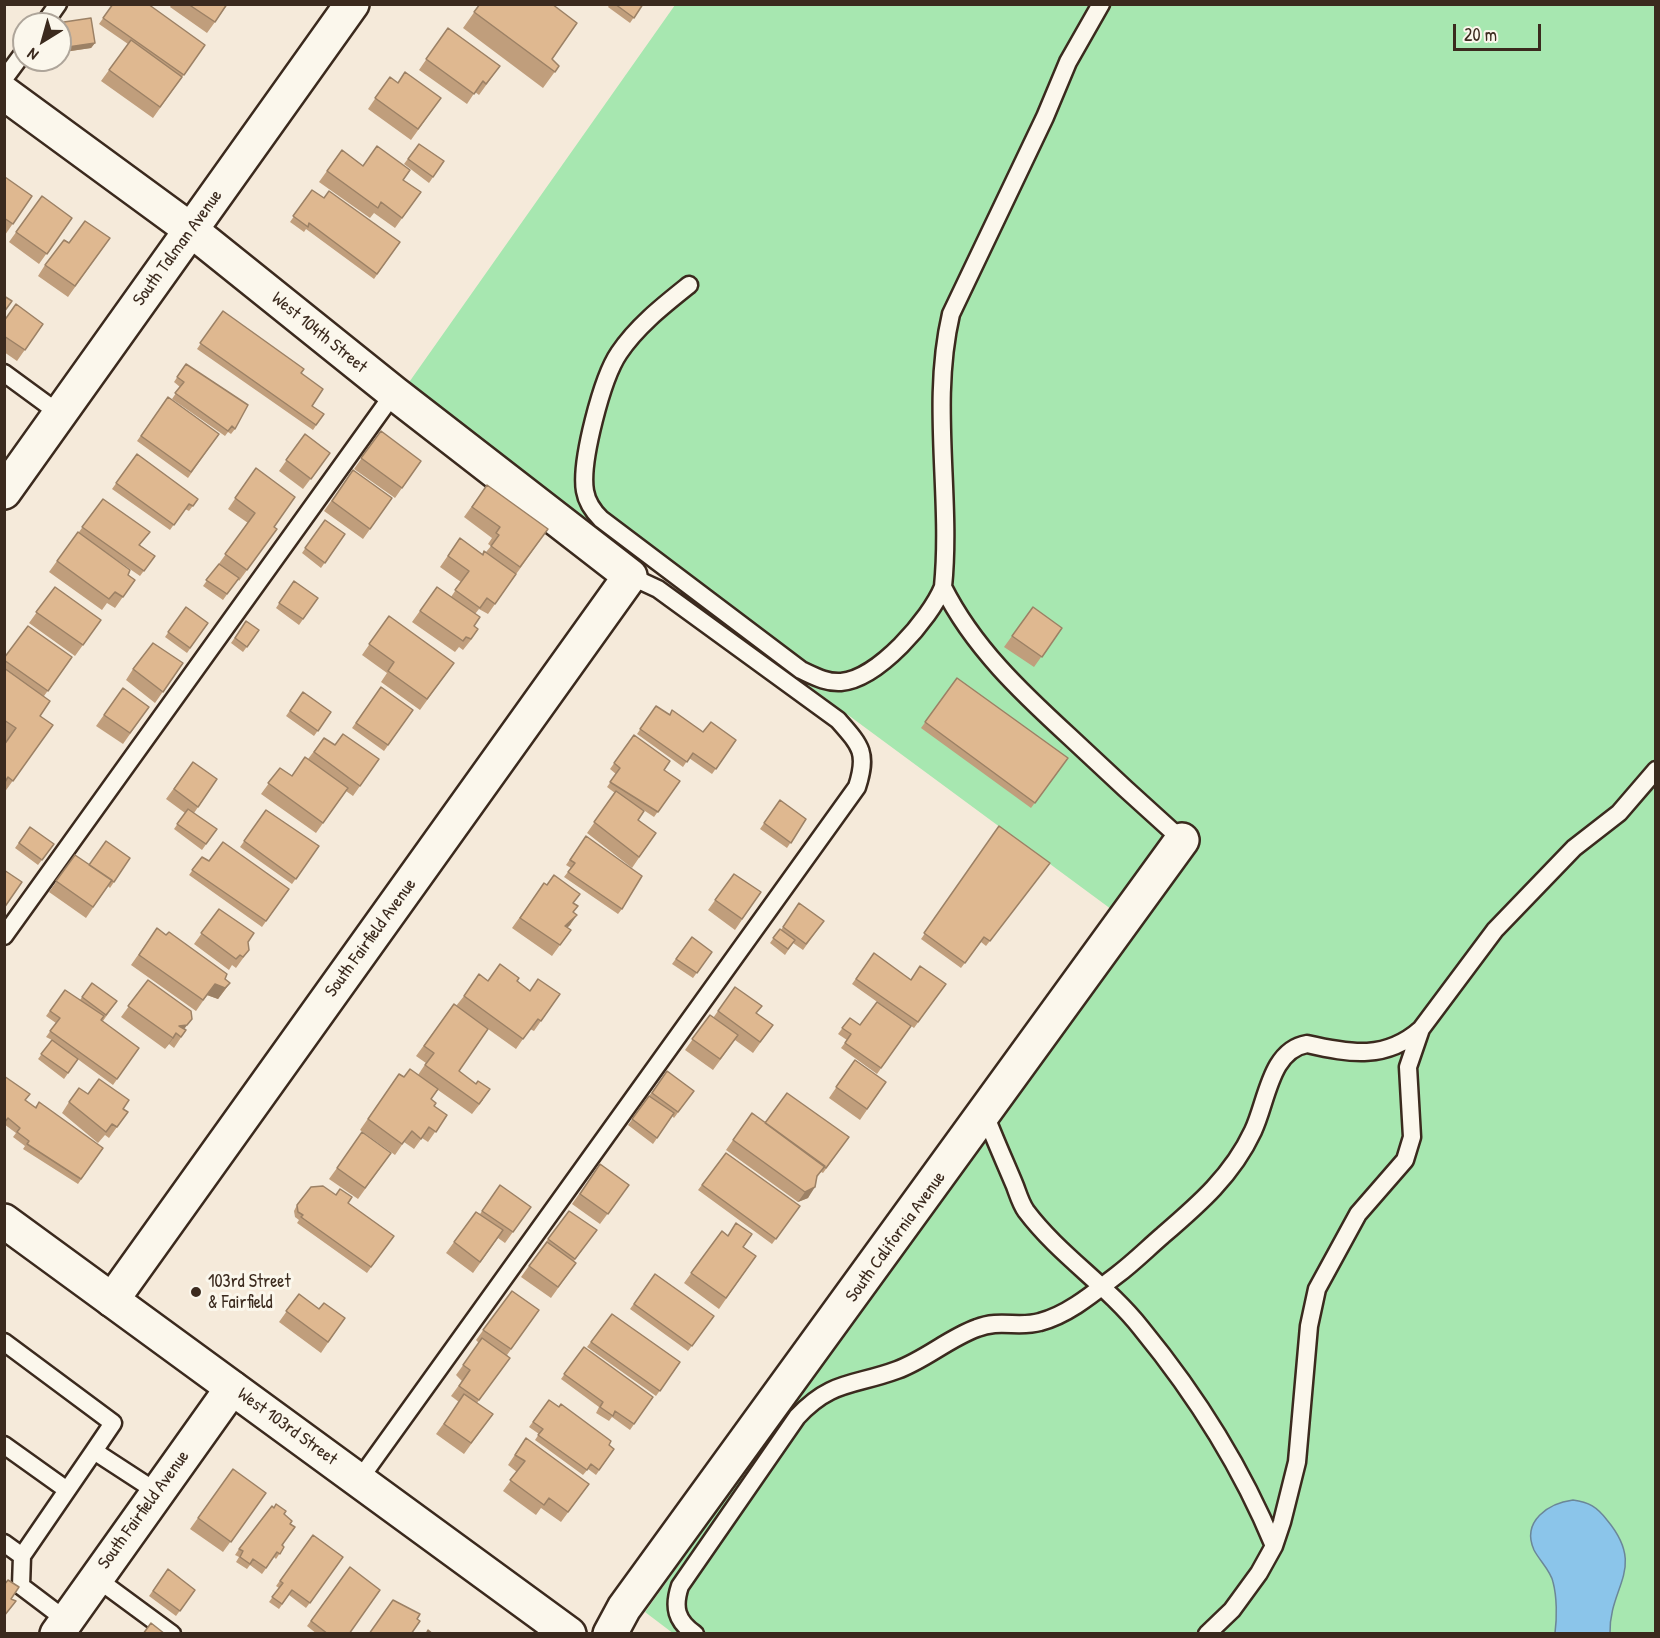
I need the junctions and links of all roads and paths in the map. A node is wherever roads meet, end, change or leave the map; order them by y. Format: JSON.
{"nodes":[{"id":1,"x":352,"y":4,"type":"edge"},
{"id":2,"x":1101,"y":4,"type":"edge"},
{"id":3,"x":4,"y":93,"type":"edge"},
{"id":4,"x":191,"y":230,"type":"junction"},
{"id":5,"x":688,"y":285,"type":"dead end"},
{"id":6,"x":4,"y":373,"type":"edge"},
{"id":7,"x":393,"y":393,"type":"junction"},
{"id":8,"x":60,"y":414,"type":"junction"},
{"id":9,"x":4,"y":492,"type":"edge"},
{"id":10,"x":630,"y":576,"type":"junction"},
{"id":11,"x":943,"y":587,"type":"junction"},
{"id":12,"x":1656,"y":770,"type":"edge"},
{"id":13,"x":1182,"y":840,"type":"joint"},
{"id":14,"x":4,"y":936,"type":"edge"},
{"id":15,"x":1421,"y":1029,"type":"junction"},
{"id":16,"x":986,"y":1114,"type":"junction"},
{"id":17,"x":4,"y":1221,"type":"edge"},
{"id":18,"x":1102,"y":1286,"type":"junction"},
{"id":19,"x":112,"y":1300,"type":"junction"},
{"id":20,"x":4,"y":1342,"type":"edge"},
{"id":21,"x":232,"y":1388,"type":"junction"},
{"id":22,"x":4,"y":1446,"type":"edge"},
{"id":23,"x":94,"y":1451,"type":"junction"},
{"id":24,"x":359,"y":1480,"type":"junction"},
{"id":25,"x":67,"y":1490,"type":"junction"},
{"id":26,"x":157,"y":1492,"type":"junction"},
{"id":27,"x":4,"y":1543,"type":"edge"},
{"id":28,"x":1274,"y":1546,"type":"junction"},
{"id":29,"x":22,"y":1556,"type":"junction"},
{"id":30,"x":96,"y":1578,"type":"junction"},
{"id":31,"x":4,"y":1580,"type":"edge"},
{"id":32,"x":21,"y":1586,"type":"junction"},
{"id":33,"x":61,"y":1627,"type":"edge"},
{"id":34,"x":172,"y":1634,"type":"edge"},
{"id":35,"x":569,"y":1634,"type":"edge"},
{"id":36,"x":610,"y":1634,"type":"edge"},
{"id":37,"x":695,"y":1634,"type":"edge"},
{"id":38,"x":1207,"y":1634,"type":"edge"}],
"edges":[{"from":1,"to":4,"type":"street","name":"South Talman Avenue"},
{"from":2,"to":11,"type":"lane"},
{"from":3,"to":4,"type":"street","name":"West 104th Street"},
{"from":4,"to":7,"type":"street","name":"West 104th Street"},
{"from":4,"to":8,"type":"street","name":"South Talman Avenue"},
{"from":5,"to":11,"type":"lane"},
{"from":6,"to":8,"type":"lane"},
{"from":7,"to":10,"type":"street","name":"West 104th Street"},
{"from":7,"to":14,"type":"lane"},
{"from":8,"to":9,"type":"street","name":"South Talman Avenue"},
{"from":10,"to":19,"type":"street","name":"South Fairfield Avenue"},
{"from":10,"to":24,"type":"lane"},
{"from":11,"to":13,"type":"lane"},
{"from":12,"to":15,"type":"lane"},
{"from":13,"to":16,"type":"street","name":"South California Avenue"},
{"from":15,"to":18,"type":"lane"},
{"from":15,"to":28,"type":"lane"},
{"from":16,"to":18,"type":"lane"},
{"from":16,"to":36,"type":"street","name":"South California Avenue"},
{"from":17,"to":19,"type":"street","name":"West 103rd Street"},
{"from":18,"to":28,"type":"lane"},
{"from":18,"to":37,"type":"lane"},
{"from":19,"to":21,"type":"street","name":"West 103rd Street"},
{"from":20,"to":23,"type":"lane"},
{"from":21,"to":24,"type":"street","name":"West 103rd Street"},
{"from":21,"to":26,"type":"street","name":"South Fairfield Avenue"},
{"from":22,"to":25,"type":"lane"},
{"from":23,"to":25,"type":"lane"},
{"from":23,"to":26,"type":"lane"},
{"from":24,"to":35,"type":"street","name":"West 103rd Street"},
{"from":25,"to":29,"type":"lane"},
{"from":26,"to":30,"type":"street","name":"South Fairfield Avenue"},
{"from":27,"to":29,"type":"lane"},
{"from":28,"to":38,"type":"lane"},
{"from":29,"to":32,"type":"lane"},
{"from":30,"to":33,"type":"street","name":"South Fairfield Avenue"},
{"from":30,"to":34,"type":"lane"},
{"from":31,"to":32,"type":"lane"},
{"from":32,"to":33,"type":"lane"}]}
